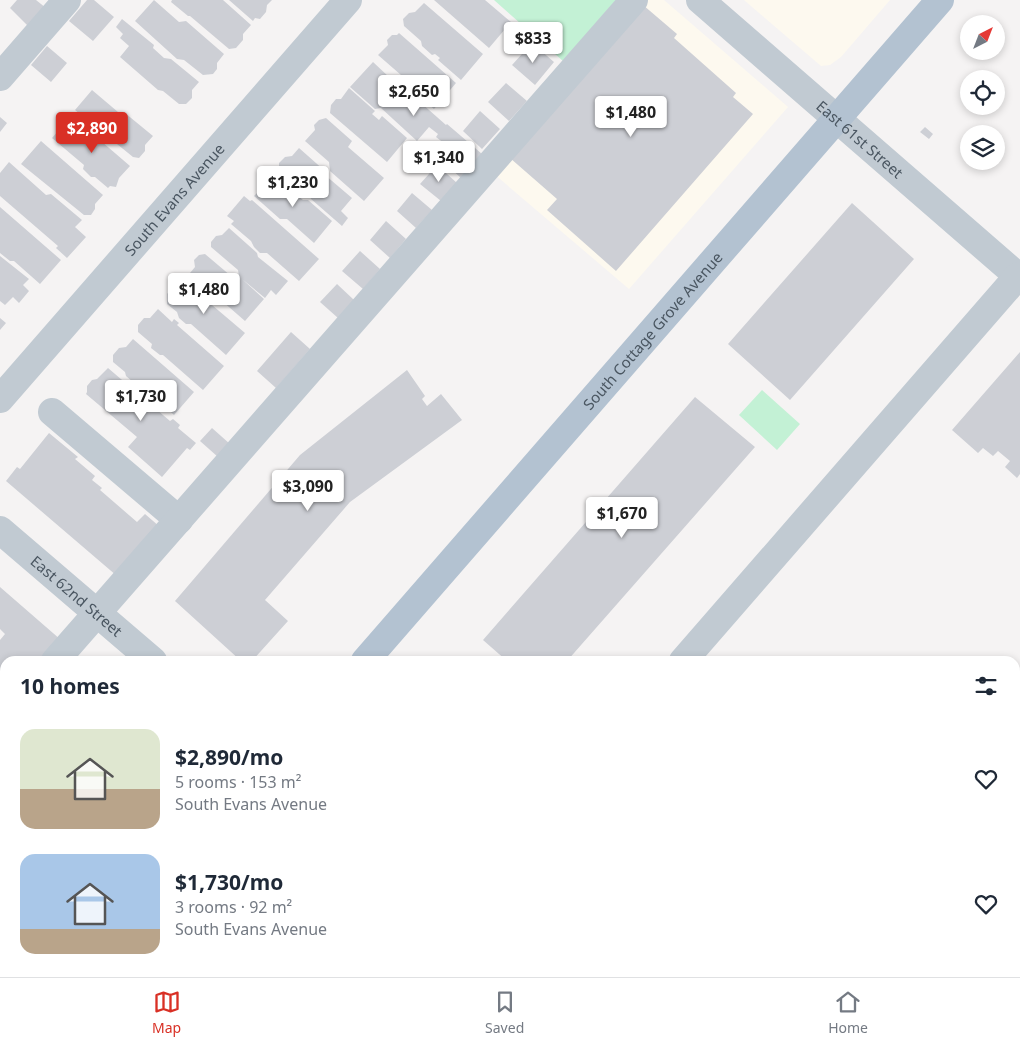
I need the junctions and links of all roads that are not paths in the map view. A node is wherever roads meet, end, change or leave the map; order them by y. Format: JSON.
{"nodes":[{"id":1,"x":67,"y":0,"type":"edge"},
{"id":2,"x":348,"y":0,"type":"edge"},
{"id":3,"x":634,"y":0,"type":"edge"},
{"id":4,"x":700,"y":0,"type":"edge"},
{"id":5,"x":940,"y":0,"type":"edge"},
{"id":6,"x":0,"y":77,"type":"edge"},
{"id":7,"x":837,"y":118,"type":"junction"},
{"id":8,"x":1019,"y":277,"type":"edge"},
{"id":9,"x":0,"y":399,"type":"edge"},
{"id":10,"x":52,"y":412,"type":"dead end"},
{"id":11,"x":179,"y":520,"type":"junction"},
{"id":12,"x":0,"y":530,"type":"edge"},
{"id":13,"x":97,"y":613,"type":"junction"},
{"id":14,"x":59,"y":656,"type":"edge"},
{"id":15,"x":147,"y":656,"type":"edge"},
{"id":16,"x":369,"y":656,"type":"edge"},
{"id":17,"x":687,"y":656,"type":"edge"}],
"edges":[{"from":1,"to":6,"type":"street"},
{"from":2,"to":9,"type":"street","name":"South Evans Avenue"},
{"from":3,"to":11,"type":"street"},
{"from":4,"to":7,"type":"street","name":"East 61st Street"},
{"from":5,"to":7,"type":"main road","name":"South Cottage Grove Avenue"},
{"from":7,"to":8,"type":"street","name":"East 61st Street"},
{"from":7,"to":16,"type":"main road","name":"South Cottage Grove Avenue"},
{"from":8,"to":17,"type":"street"},
{"from":10,"to":11,"type":"street"},
{"from":11,"to":13,"type":"street"},
{"from":12,"to":13,"type":"street","name":"East 62nd Street"},
{"from":13,"to":14,"type":"street"},
{"from":13,"to":15,"type":"street","name":"East 62nd Street"}]}
